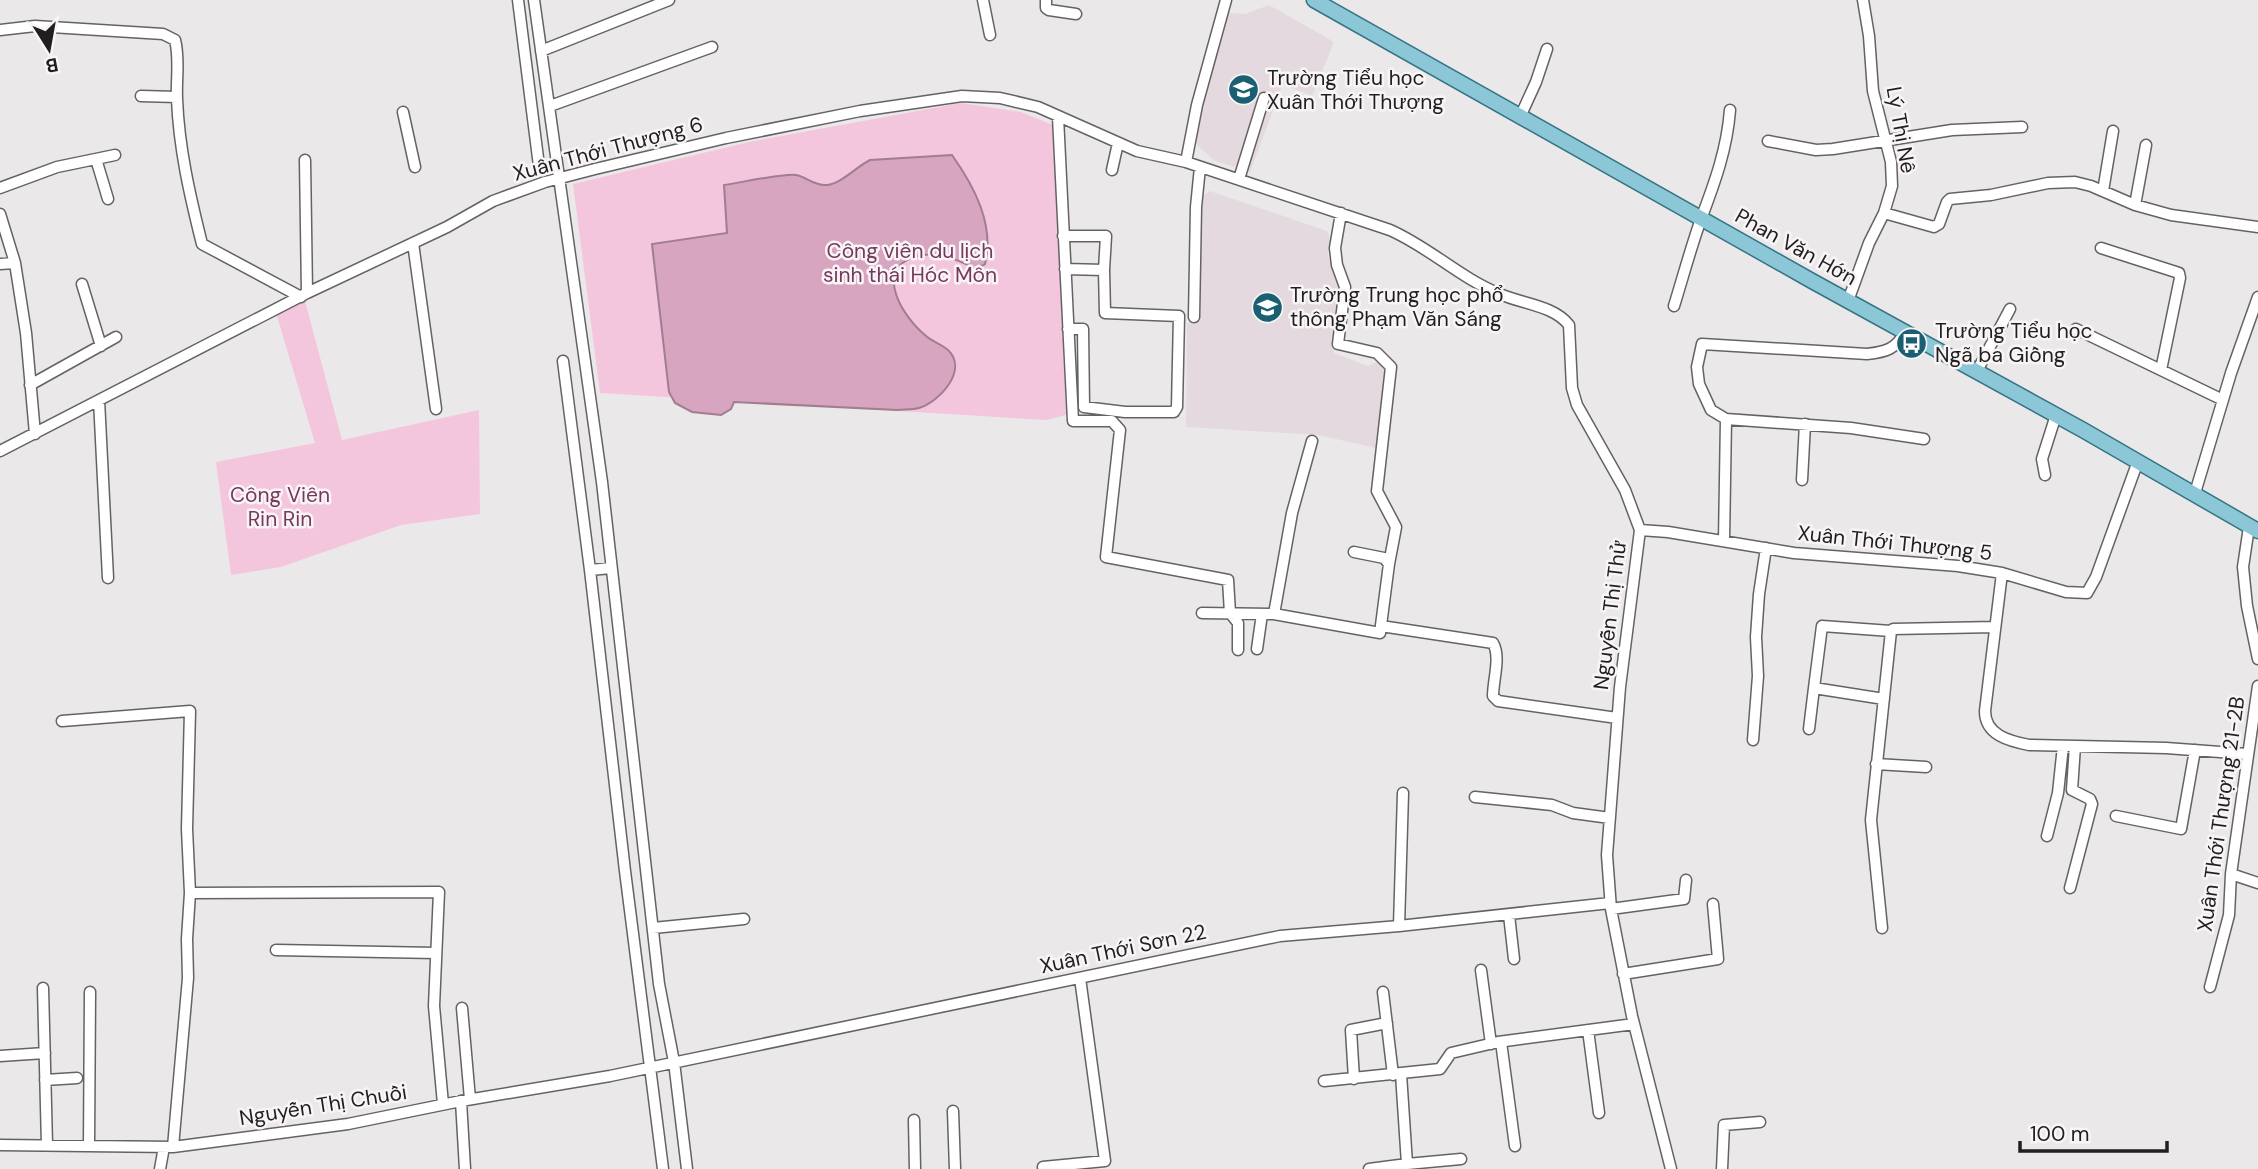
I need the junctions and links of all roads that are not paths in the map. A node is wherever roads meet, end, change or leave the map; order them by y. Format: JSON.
{"nodes":[{"id":1,"x":518,"y":0,"type":"edge"},
{"id":2,"x":534,"y":0,"type":"edge"},
{"id":3,"x":669,"y":0,"type":"edge"},
{"id":4,"x":983,"y":0,"type":"edge"},
{"id":5,"x":1046,"y":0,"type":"edge"},
{"id":6,"x":1226,"y":0,"type":"edge"},
{"id":7,"x":1314,"y":0,"type":"edge"},
{"id":8,"x":1863,"y":0,"type":"edge"},
{"id":9,"x":1076,"y":14,"type":"dead end"},
{"id":10,"x":0,"y":30,"type":"edge"},
{"id":11,"x":990,"y":35,"type":"dead end"},
{"id":12,"x":712,"y":47,"type":"dead end"},
{"id":13,"x":1547,"y":49,"type":"dead end"},
{"id":14,"x":541,"y":51,"type":"junction"},
{"id":15,"x":141,"y":96,"type":"dead end"},
{"id":16,"x":177,"y":97,"type":"junction"},
{"id":17,"x":1264,"y":98,"type":"dead end"},
{"id":18,"x":550,"y":106,"type":"junction"},
{"id":19,"x":1730,"y":110,"type":"dead end"},
{"id":20,"x":403,"y":112,"type":"dead end"},
{"id":21,"x":1058,"y":117,"type":"junction"},
{"id":22,"x":1520,"y":117,"type":"junction"},
{"id":23,"x":2022,"y":127,"type":"dead end"},
{"id":24,"x":2113,"y":131,"type":"dead end"},
{"id":25,"x":1768,"y":141,"type":"dead end"},
{"id":26,"x":1887,"y":141,"type":"junction"},
{"id":27,"x":1118,"y":143,"type":"junction"},
{"id":28,"x":2146,"y":145,"type":"dead end"},
{"id":29,"x":116,"y":155,"type":"dead end"},
{"id":30,"x":96,"y":159,"type":"junction"},
{"id":31,"x":305,"y":160,"type":"dead end"},
{"id":32,"x":1186,"y":162,"type":"junction"},
{"id":33,"x":539,"y":166,"type":"dead end"},
{"id":34,"x":415,"y":167,"type":"dead end"},
{"id":35,"x":1199,"y":167,"type":"junction"},
{"id":36,"x":1112,"y":170,"type":"dead end"},
{"id":37,"x":560,"y":179,"type":"junction"},
{"id":38,"x":1239,"y":179,"type":"junction"},
{"id":39,"x":0,"y":188,"type":"edge"},
{"id":40,"x":2103,"y":191,"type":"junction"},
{"id":41,"x":108,"y":199,"type":"dead end"},
{"id":42,"x":2135,"y":205,"type":"junction"},
{"id":43,"x":1342,"y":213,"type":"junction"},
{"id":44,"x":1884,"y":213,"type":"junction"},
{"id":45,"x":0,"y":214,"type":"edge"},
{"id":46,"x":1701,"y":219,"type":"junction"},
{"id":47,"x":2258,"y":227,"type":"edge"},
{"id":48,"x":1063,"y":236,"type":"junction"},
{"id":49,"x":413,"y":243,"type":"junction"},
{"id":50,"x":2101,"y":248,"type":"dead end"},
{"id":51,"x":15,"y":263,"type":"junction"},
{"id":52,"x":0,"y":264,"type":"edge"},
{"id":53,"x":1065,"y":269,"type":"junction"},
{"id":54,"x":1104,"y":270,"type":"junction"},
{"id":55,"x":82,"y":284,"type":"dead end"},
{"id":56,"x":304,"y":295,"type":"junction"},
{"id":57,"x":2258,"y":297,"type":"edge"},
{"id":58,"x":1848,"y":300,"type":"junction"},
{"id":59,"x":1674,"y":306,"type":"dead end"},
{"id":60,"x":2010,"y":309,"type":"dead end"},
{"id":61,"x":1194,"y":317,"type":"dead end"},
{"id":62,"x":1068,"y":328,"type":"junction"},
{"id":63,"x":2076,"y":329,"type":"dead end"},
{"id":64,"x":1905,"y":332,"type":"junction"},
{"id":65,"x":2253,"y":334,"type":"edge"},
{"id":66,"x":116,"y":337,"type":"dead end"},
{"id":67,"x":101,"y":346,"type":"junction"},
{"id":68,"x":563,"y":361,"type":"dead end"},
{"id":69,"x":2161,"y":370,"type":"junction"},
{"id":70,"x":1976,"y":371,"type":"junction"},
{"id":71,"x":30,"y":385,"type":"junction"},
{"id":72,"x":99,"y":400,"type":"junction"},
{"id":73,"x":2223,"y":400,"type":"junction"},
{"id":74,"x":436,"y":409,"type":"dead end"},
{"id":75,"x":2056,"y":415,"type":"junction"},
{"id":76,"x":1726,"y":419,"type":"junction"},
{"id":77,"x":1805,"y":424,"type":"junction"},
{"id":78,"x":35,"y":434,"type":"junction"},
{"id":79,"x":1924,"y":439,"type":"dead end"},
{"id":80,"x":1312,"y":441,"type":"dead end"},
{"id":81,"x":0,"y":451,"type":"edge"},
{"id":82,"x":2138,"y":461,"type":"junction"},
{"id":83,"x":2045,"y":475,"type":"dead end"},
{"id":84,"x":1802,"y":480,"type":"dead end"},
{"id":85,"x":2195,"y":494,"type":"junction"},
{"id":86,"x":2253,"y":529,"type":"edge"},
{"id":87,"x":1640,"y":530,"type":"junction"},
{"id":88,"x":1724,"y":541,"type":"junction"},
{"id":89,"x":1766,"y":548,"type":"junction"},
{"id":90,"x":1354,"y":552,"type":"dead end"},
{"id":91,"x":1389,"y":564,"type":"junction"},
{"id":92,"x":611,"y":568,"type":"junction"},
{"id":93,"x":590,"y":570,"type":"junction"},
{"id":94,"x":2002,"y":573,"type":"junction"},
{"id":95,"x":108,"y":578,"type":"dead end"},
{"id":96,"x":1202,"y":612,"type":"dead end"},
{"id":97,"x":1230,"y":613,"type":"junction"},
{"id":98,"x":1262,"y":614,"type":"junction"},
{"id":99,"x":1274,"y":614,"type":"junction"},
{"id":100,"x":1381,"y":626,"type":"junction"},
{"id":101,"x":1995,"y":627,"type":"junction"},
{"id":102,"x":1891,"y":631,"type":"junction"},
{"id":103,"x":1257,"y":649,"type":"dead end"},
{"id":104,"x":1238,"y":650,"type":"dead end"},
{"id":105,"x":2258,"y":659,"type":"edge"},
{"id":106,"x":2258,"y":686,"type":"edge"},
{"id":107,"x":1814,"y":688,"type":"junction"},
{"id":108,"x":1884,"y":699,"type":"junction"},
{"id":109,"x":1617,"y":718,"type":"junction"},
{"id":110,"x":62,"y":721,"type":"dead end"},
{"id":111,"x":1809,"y":729,"type":"dead end"},
{"id":112,"x":1753,"y":740,"type":"dead end"},
{"id":113,"x":2063,"y":746,"type":"junction"},
{"id":114,"x":2075,"y":746,"type":"junction"},
{"id":115,"x":2195,"y":750,"type":"junction"},
{"id":116,"x":2247,"y":754,"type":"junction"},
{"id":117,"x":1876,"y":764,"type":"junction"},
{"id":118,"x":1926,"y":767,"type":"dead end"},
{"id":119,"x":1403,"y":793,"type":"dead end"},
{"id":120,"x":1475,"y":797,"type":"dead end"},
{"id":121,"x":2116,"y":816,"type":"dead end"},
{"id":122,"x":1610,"y":818,"type":"junction"},
{"id":123,"x":2047,"y":836,"type":"dead end"},
{"id":124,"x":2231,"y":874,"type":"junction"},
{"id":125,"x":1686,"y":880,"type":"dead end"},
{"id":126,"x":2258,"y":883,"type":"edge"},
{"id":127,"x":2070,"y":888,"type":"dead end"},
{"id":128,"x":190,"y":893,"type":"junction"},
{"id":129,"x":1713,"y":904,"type":"dead end"},
{"id":130,"x":1611,"y":906,"type":"junction"},
{"id":131,"x":1509,"y":915,"type":"junction"},
{"id":132,"x":744,"y":919,"type":"dead end"},
{"id":133,"x":1399,"y":926,"type":"junction"},
{"id":134,"x":653,"y":928,"type":"junction"},
{"id":135,"x":1882,"y":928,"type":"dead end"},
{"id":136,"x":276,"y":950,"type":"dead end"},
{"id":137,"x":436,"y":953,"type":"junction"},
{"id":138,"x":1514,"y":959,"type":"dead end"},
{"id":139,"x":1481,"y":970,"type":"dead end"},
{"id":140,"x":1623,"y":974,"type":"junction"},
{"id":141,"x":1080,"y":978,"type":"junction"},
{"id":142,"x":2210,"y":987,"type":"dead end"},
{"id":143,"x":43,"y":988,"type":"dead end"},
{"id":144,"x":90,"y":992,"type":"dead end"},
{"id":145,"x":1383,"y":992,"type":"dead end"},
{"id":146,"x":462,"y":1008,"type":"dead end"},
{"id":147,"x":1387,"y":1023,"type":"junction"},
{"id":148,"x":1634,"y":1024,"type":"junction"},
{"id":149,"x":1588,"y":1030,"type":"junction"},
{"id":150,"x":1496,"y":1043,"type":"junction"},
{"id":151,"x":44,"y":1053,"type":"junction"},
{"id":152,"x":0,"y":1056,"type":"edge"},
{"id":153,"x":674,"y":1062,"type":"junction"},
{"id":154,"x":649,"y":1068,"type":"junction"},
{"id":155,"x":1397,"y":1074,"type":"junction"},
{"id":156,"x":77,"y":1079,"type":"dead end"},
{"id":157,"x":1354,"y":1079,"type":"junction"},
{"id":158,"x":45,"y":1080,"type":"junction"},
{"id":159,"x":1324,"y":1081,"type":"dead end"},
{"id":160,"x":466,"y":1100,"type":"junction"},
{"id":161,"x":443,"y":1104,"type":"junction"},
{"id":162,"x":953,"y":1111,"type":"dead end"},
{"id":163,"x":1599,"y":1113,"type":"dead end"},
{"id":164,"x":914,"y":1120,"type":"dead end"},
{"id":165,"x":1760,"y":1122,"type":"dead end"},
{"id":166,"x":0,"y":1145,"type":"edge"},
{"id":167,"x":47,"y":1146,"type":"junction"},
{"id":168,"x":89,"y":1146,"type":"junction"},
{"id":169,"x":1515,"y":1146,"type":"dead end"},
{"id":170,"x":169,"y":1147,"type":"junction"},
{"id":171,"x":1461,"y":1159,"type":"dead end"},
{"id":172,"x":1407,"y":1164,"type":"junction"},
{"id":173,"x":1043,"y":1167,"type":"dead end"},
{"id":174,"x":160,"y":1169,"type":"edge"},
{"id":175,"x":465,"y":1169,"type":"edge"},
{"id":176,"x":663,"y":1169,"type":"edge"},
{"id":177,"x":687,"y":1169,"type":"edge"},
{"id":178,"x":915,"y":1169,"type":"edge"},
{"id":179,"x":955,"y":1169,"type":"edge"},
{"id":180,"x":1369,"y":1169,"type":"edge"},
{"id":181,"x":1671,"y":1169,"type":"edge"},
{"id":182,"x":1722,"y":1169,"type":"edge"}],
"edges":[{"from":1,"to":33,"type":"street"},
{"from":2,"to":14,"type":"street"},
{"from":3,"to":14,"type":"street"},
{"from":4,"to":11,"type":"street"},
{"from":5,"to":9,"type":"street"},
{"from":6,"to":32,"type":"street"},
{"from":7,"to":22,"type":"main road","name":"Phan Văn Hớn"},
{"from":8,"to":26,"type":"street","name":"Lý Thị Nê"},
{"from":10,"to":16,"type":"street"},
{"from":12,"to":18,"type":"street"},
{"from":13,"to":22,"type":"street"},
{"from":14,"to":18,"type":"street"},
{"from":15,"to":16,"type":"street"},
{"from":16,"to":56,"type":"street"},
{"from":17,"to":38,"type":"street"},
{"from":18,"to":37,"type":"street"},
{"from":19,"to":46,"type":"street"},
{"from":20,"to":34,"type":"street"},
{"from":21,"to":27,"type":"street","name":"Xuân Thới Thượng 6"},
{"from":21,"to":37,"type":"street","name":"Xuân Thới Thượng 6"},
{"from":21,"to":48,"type":"street"},
{"from":22,"to":46,"type":"main road","name":"Phan Văn Hớn"},
{"from":23,"to":26,"type":"street"},
{"from":24,"to":40,"type":"street"},
{"from":25,"to":26,"type":"street"},
{"from":26,"to":44,"type":"street","name":"Lý Thị Nê"},
{"from":27,"to":32,"type":"street","name":"Xuân Thới Thượng 6"},
{"from":27,"to":36,"type":"street"},
{"from":28,"to":42,"type":"street"},
{"from":29,"to":30,"type":"street"},
{"from":30,"to":39,"type":"street"},
{"from":30,"to":41,"type":"street"},
{"from":31,"to":56,"type":"street"},
{"from":32,"to":35,"type":"street","name":"Nguyễn Thị Thử"},
{"from":35,"to":38,"type":"street","name":"Nguyễn Thị Thử"},
{"from":35,"to":61,"type":"street"},
{"from":37,"to":49,"type":"street","name":"Xuân Thới Thượng 6"},
{"from":37,"to":92,"type":"street"},
{"from":38,"to":43,"type":"street","name":"Nguyễn Thị Thử"},
{"from":40,"to":42,"type":"street"},
{"from":40,"to":44,"type":"street"},
{"from":42,"to":47,"type":"street"},
{"from":43,"to":87,"type":"street","name":"Nguyễn Thị Thử"},
{"from":43,"to":91,"type":"street"},
{"from":44,"to":58,"type":"street","name":"Lý Thị Nê"},
{"from":45,"to":51,"type":"street"},
{"from":46,"to":58,"type":"main road","name":"Phan Văn Hớn"},
{"from":46,"to":59,"type":"street"},
{"from":48,"to":53,"type":"street"},
{"from":48,"to":54,"type":"street"},
{"from":49,"to":56,"type":"street","name":"Xuân Thới Thượng 6"},
{"from":49,"to":74,"type":"street"},
{"from":50,"to":69,"type":"street"},
{"from":51,"to":52,"type":"street"},
{"from":51,"to":71,"type":"street"},
{"from":53,"to":54,"type":"street"},
{"from":53,"to":62,"type":"street"},
{"from":54,"to":62,"type":"street"},
{"from":55,"to":67,"type":"street"},
{"from":56,"to":72,"type":"street","name":"Xuân Thới Thượng 6"},
{"from":57,"to":65,"type":"street"},
{"from":58,"to":64,"type":"main road","name":"Phan Văn Hớn"},
{"from":60,"to":70,"type":"street"},
{"from":62,"to":97,"type":"street"},
{"from":63,"to":69,"type":"street"},
{"from":64,"to":70,"type":"main road","name":"Phan Văn Hớn"},
{"from":64,"to":76,"type":"street"},
{"from":65,"to":73,"type":"street"},
{"from":66,"to":67,"type":"street"},
{"from":67,"to":71,"type":"street"},
{"from":68,"to":93,"type":"street"},
{"from":69,"to":73,"type":"street"},
{"from":70,"to":75,"type":"main road","name":"Phan Văn Hớn"},
{"from":71,"to":78,"type":"street"},
{"from":72,"to":78,"type":"street","name":"Xuân Thới Thượng 6"},
{"from":72,"to":95,"type":"street"},
{"from":73,"to":85,"type":"street"},
{"from":75,"to":82,"type":"main road","name":"Phan Văn Hớn"},
{"from":75,"to":83,"type":"street"},
{"from":76,"to":77,"type":"street"},
{"from":76,"to":88,"type":"street"},
{"from":77,"to":79,"type":"street"},
{"from":77,"to":84,"type":"street"},
{"from":78,"to":81,"type":"street","name":"Xuân Thới Thượng 6"},
{"from":80,"to":99,"type":"street"},
{"from":82,"to":85,"type":"main road","name":"Phan Văn Hớn"},
{"from":82,"to":94,"type":"street","name":"Xuân Thới Thượng 5"},
{"from":85,"to":86,"type":"main road","name":"Phan Văn Hớn"},
{"from":86,"to":105,"type":"street"},
{"from":87,"to":88,"type":"street","name":"Xuân Thới Thượng 5"},
{"from":87,"to":109,"type":"street","name":"Nguyễn Thị Thử"},
{"from":88,"to":89,"type":"street","name":"Xuân Thới Thượng 5"},
{"from":89,"to":94,"type":"street","name":"Xuân Thới Thượng 5"},
{"from":89,"to":112,"type":"street"},
{"from":90,"to":91,"type":"street"},
{"from":91,"to":100,"type":"street"},
{"from":92,"to":93,"type":"street"},
{"from":92,"to":134,"type":"street"},
{"from":93,"to":154,"type":"street"},
{"from":94,"to":101,"type":"street"},
{"from":96,"to":97,"type":"street"},
{"from":97,"to":98,"type":"street"},
{"from":97,"to":104,"type":"street"},
{"from":98,"to":99,"type":"street"},
{"from":98,"to":103,"type":"street"},
{"from":99,"to":100,"type":"street"},
{"from":100,"to":109,"type":"street"},
{"from":101,"to":102,"type":"street"},
{"from":101,"to":113,"type":"street"},
{"from":102,"to":107,"type":"street"},
{"from":102,"to":108,"type":"street"},
{"from":106,"to":116,"type":"street","name":"Xuân Thới Thượng 21-2B"},
{"from":107,"to":108,"type":"street"},
{"from":107,"to":111,"type":"street"},
{"from":108,"to":117,"type":"street"},
{"from":109,"to":122,"type":"street","name":"Nguyễn Thị Thử"},
{"from":110,"to":128,"type":"street"},
{"from":113,"to":114,"type":"street"},
{"from":113,"to":123,"type":"street"},
{"from":114,"to":115,"type":"street"},
{"from":114,"to":127,"type":"street"},
{"from":115,"to":116,"type":"street"},
{"from":115,"to":121,"type":"street"},
{"from":116,"to":124,"type":"street","name":"Xuân Thới Thượng 21-2B"},
{"from":117,"to":118,"type":"street"},
{"from":117,"to":135,"type":"street"},
{"from":119,"to":133,"type":"street"},
{"from":120,"to":122,"type":"street"},
{"from":122,"to":130,"type":"street","name":"Nguyễn Thị Thử"},
{"from":124,"to":126,"type":"street"},
{"from":124,"to":142,"type":"street","name":"Xuân Thới Thượng 21-2B"},
{"from":125,"to":130,"type":"street","name":"Xuân Thới Sơn 22"},
{"from":128,"to":137,"type":"street"},
{"from":128,"to":170,"type":"street"},
{"from":129,"to":140,"type":"street"},
{"from":130,"to":131,"type":"street","name":"Xuân Thới Sơn 22"},
{"from":130,"to":140,"type":"street","name":"Nguyễn Thị Thử"},
{"from":131,"to":133,"type":"street","name":"Xuân Thới Sơn 22"},
{"from":131,"to":138,"type":"street"},
{"from":132,"to":134,"type":"street"},
{"from":133,"to":141,"type":"street","name":"Xuân Thới Sơn 22"},
{"from":134,"to":153,"type":"street"},
{"from":136,"to":137,"type":"street"},
{"from":137,"to":161,"type":"street"},
{"from":139,"to":150,"type":"street"},
{"from":140,"to":148,"type":"street","name":"Nguyễn Thị Thử"},
{"from":141,"to":153,"type":"street","name":"Xuân Thới Sơn 22"},
{"from":141,"to":173,"type":"street"},
{"from":143,"to":151,"type":"street"},
{"from":144,"to":168,"type":"street"},
{"from":145,"to":147,"type":"street"},
{"from":146,"to":160,"type":"street"},
{"from":147,"to":155,"type":"street"},
{"from":147,"to":157,"type":"street"},
{"from":148,"to":149,"type":"street"},
{"from":148,"to":181,"type":"street","name":"Nguyễn Thị Thử"},
{"from":149,"to":150,"type":"street"},
{"from":149,"to":163,"type":"street"},
{"from":150,"to":155,"type":"street"},
{"from":150,"to":169,"type":"street"},
{"from":151,"to":152,"type":"street"},
{"from":151,"to":158,"type":"street"},
{"from":153,"to":154,"type":"street","name":"Xuân Thới Sơn 22"},
{"from":153,"to":177,"type":"street"},
{"from":154,"to":160,"type":"street","name":"Nguyễn Thị Chuồi"},
{"from":154,"to":176,"type":"street"},
{"from":155,"to":157,"type":"street"},
{"from":155,"to":172,"type":"street"},
{"from":156,"to":158,"type":"street"},
{"from":157,"to":159,"type":"street"},
{"from":158,"to":167,"type":"street"},
{"from":160,"to":161,"type":"street","name":"Nguyễn Thị Chuồi"},
{"from":160,"to":175,"type":"street"},
{"from":161,"to":170,"type":"street","name":"Nguyễn Thị Chuồi"},
{"from":162,"to":179,"type":"street"},
{"from":164,"to":178,"type":"street"},
{"from":165,"to":182,"type":"street"},
{"from":166,"to":167,"type":"street","name":"Nguyễn Thị Chuồi"},
{"from":167,"to":168,"type":"street","name":"Nguyễn Thị Chuồi"},
{"from":168,"to":170,"type":"street","name":"Nguyễn Thị Chuồi"},
{"from":170,"to":174,"type":"street"},
{"from":171,"to":172,"type":"street"},
{"from":172,"to":180,"type":"street"}]}
